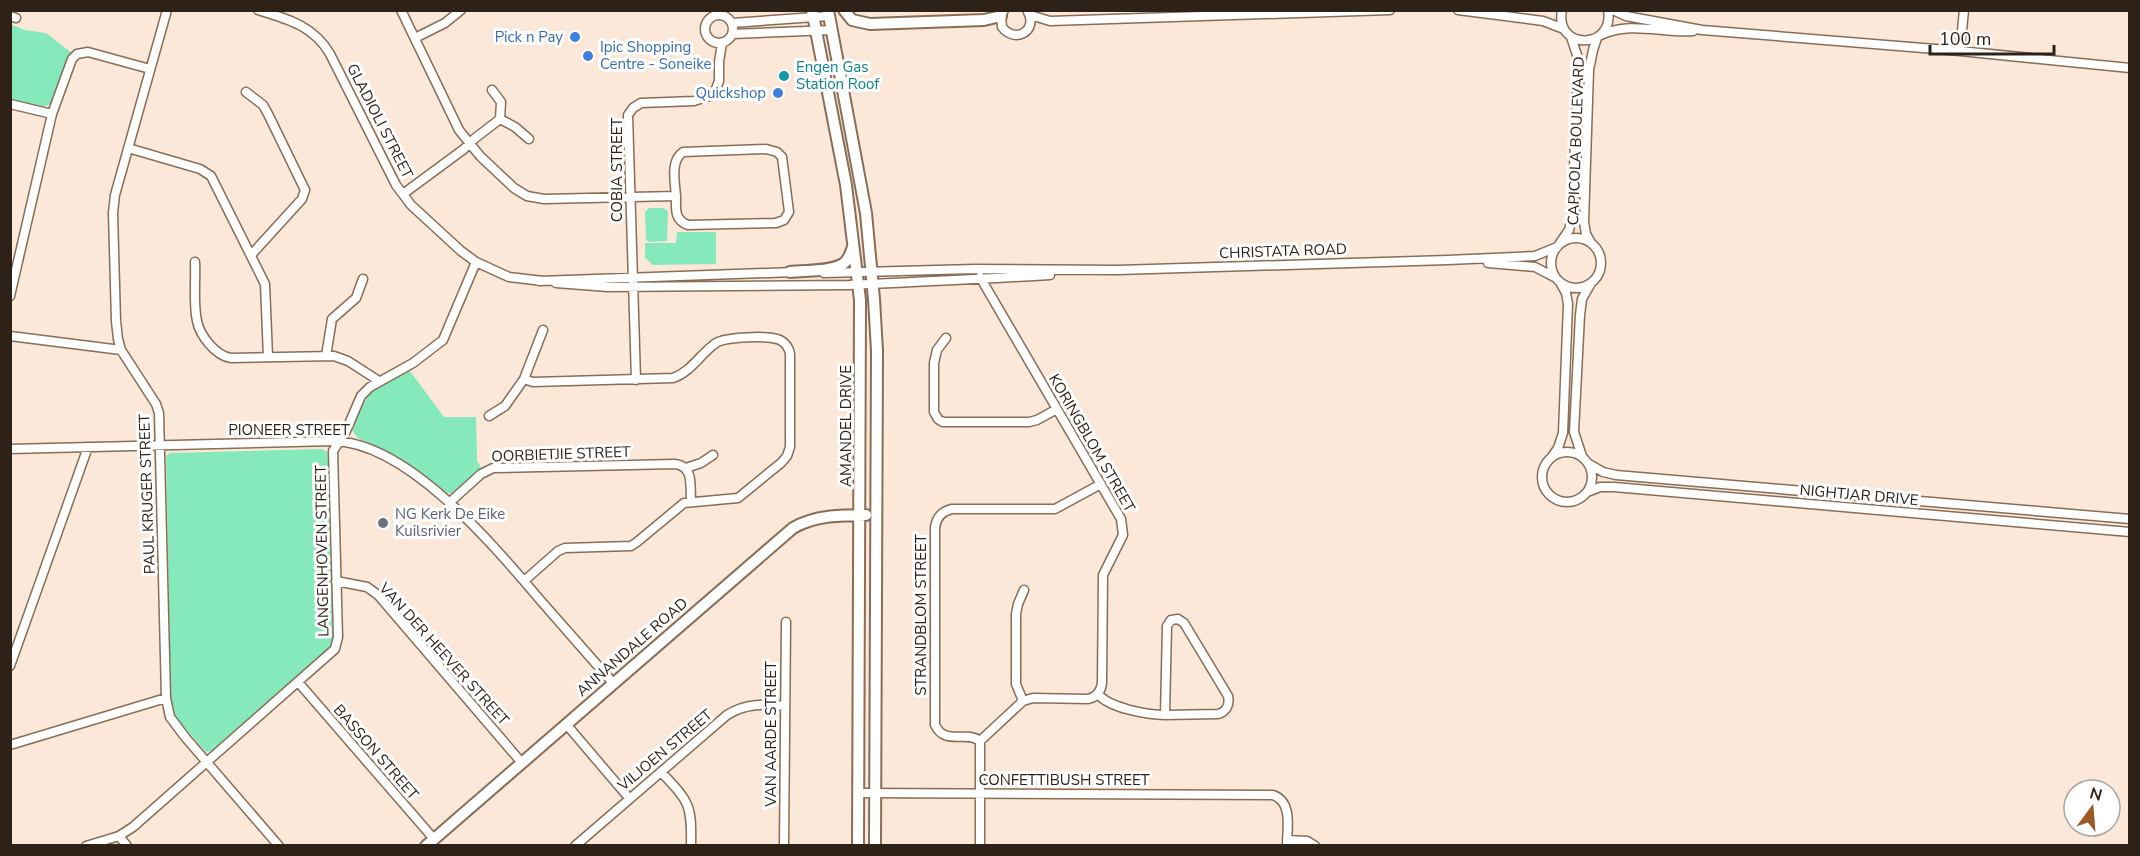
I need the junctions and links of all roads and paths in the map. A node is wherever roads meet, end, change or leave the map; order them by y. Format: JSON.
{"nodes":[{"id":1,"x":167,"y":10,"type":"edge"},
{"id":2,"x":258,"y":10,"type":"edge"},
{"id":3,"x":401,"y":10,"type":"edge"},
{"id":4,"x":461,"y":10,"type":"edge"},
{"id":5,"x":844,"y":10,"type":"edge"},
{"id":6,"x":1390,"y":10,"type":"edge"},
{"id":7,"x":1458,"y":10,"type":"edge"},
{"id":8,"x":1562,"y":10,"type":"edge"},
{"id":9,"x":1608,"y":10,"type":"edge"},
{"id":10,"x":1613,"y":10,"type":"edge"},
{"id":11,"x":1964,"y":10,"type":"edge"},
{"id":12,"x":275,"y":13,"type":"edge"},
{"id":13,"x":829,"y":13,"type":"edge"},
{"id":14,"x":1002,"y":13,"type":"edge"},
{"id":15,"x":1029,"y":13,"type":"edge"},
{"id":16,"x":813,"y":14,"type":"edge"},
{"id":17,"x":1050,"y":21,"type":"junction"},
{"id":18,"x":732,"y":23,"type":"junction"},
{"id":19,"x":1030,"y":28,"type":"junction"},
{"id":20,"x":1564,"y":29,"type":"junction"},
{"id":21,"x":832,"y":30,"type":"junction"},
{"id":22,"x":1702,"y":30,"type":"junction"},
{"id":23,"x":816,"y":32,"type":"junction"},
{"id":24,"x":732,"y":34,"type":"junction"},
{"id":25,"x":1599,"y":36,"type":"junction"},
{"id":26,"x":1571,"y":37,"type":"junction"},
{"id":27,"x":415,"y":38,"type":"junction"},
{"id":28,"x":718,"y":43,"type":"junction"},
{"id":29,"x":1960,"y":51,"type":"junction"},
{"id":30,"x":2130,"y":68,"type":"edge"},
{"id":31,"x":150,"y":69,"type":"junction"},
{"id":32,"x":492,"y":90,"type":"dead end"},
{"id":33,"x":246,"y":92,"type":"dead end"},
{"id":34,"x":10,"y":104,"type":"edge"},
{"id":35,"x":52,"y":114,"type":"junction"},
{"id":36,"x":500,"y":119,"type":"junction"},
{"id":37,"x":529,"y":140,"type":"dead end"},
{"id":38,"x":469,"y":144,"type":"junction"},
{"id":39,"x":128,"y":148,"type":"junction"},
{"id":40,"x":403,"y":194,"type":"junction"},
{"id":41,"x":676,"y":196,"type":"junction"},
{"id":42,"x":629,"y":198,"type":"junction"},
{"id":43,"x":1592,"y":243,"type":"junction"},
{"id":44,"x":854,"y":244,"type":"junction"},
{"id":45,"x":1558,"y":245,"type":"junction"},
{"id":46,"x":252,"y":254,"type":"junction"},
{"id":47,"x":1448,"y":260,"type":"junction"},
{"id":48,"x":195,"y":262,"type":"dead end"},
{"id":49,"x":476,"y":262,"type":"junction"},
{"id":50,"x":975,"y":269,"type":"junction"},
{"id":51,"x":1119,"y":270,"type":"junction"},
{"id":52,"x":789,"y":272,"type":"junction"},
{"id":53,"x":857,"y":273,"type":"junction"},
{"id":54,"x":633,"y":277,"type":"junction"},
{"id":55,"x":873,"y":277,"type":"junction"},
{"id":56,"x":363,"y":279,"type":"dead end"},
{"id":57,"x":981,"y":279,"type":"junction"},
{"id":58,"x":1558,"y":280,"type":"junction"},
{"id":59,"x":539,"y":281,"type":"junction"},
{"id":60,"x":1591,"y":283,"type":"junction"},
{"id":61,"x":858,"y":285,"type":"junction"},
{"id":62,"x":634,"y":286,"type":"junction"},
{"id":63,"x":10,"y":296,"type":"edge"},
{"id":64,"x":543,"y":330,"type":"dead end"},
{"id":65,"x":10,"y":336,"type":"edge"},
{"id":66,"x":946,"y":338,"type":"dead end"},
{"id":67,"x":121,"y":350,"type":"junction"},
{"id":68,"x":327,"y":356,"type":"junction"},
{"id":69,"x":268,"y":357,"type":"junction"},
{"id":70,"x":524,"y":380,"type":"junction"},
{"id":71,"x":636,"y":380,"type":"junction"},
{"id":72,"x":379,"y":381,"type":"junction"},
{"id":73,"x":1057,"y":409,"type":"junction"},
{"id":74,"x":489,"y":416,"type":"dead end"},
{"id":75,"x":339,"y":441,"type":"junction"},
{"id":76,"x":160,"y":445,"type":"junction"},
{"id":77,"x":88,"y":447,"type":"junction"},
{"id":78,"x":10,"y":449,"type":"edge"},
{"id":79,"x":713,"y":455,"type":"dead end"},
{"id":80,"x":1581,"y":456,"type":"junction"},
{"id":81,"x":1551,"y":458,"type":"junction"},
{"id":82,"x":1589,"y":464,"type":"junction"},
{"id":83,"x":686,"y":468,"type":"junction"},
{"id":84,"x":1101,"y":484,"type":"junction"},
{"id":85,"x":1587,"y":492,"type":"junction"},
{"id":86,"x":691,"y":501,"type":"junction"},
{"id":87,"x":449,"y":503,"type":"junction"},
{"id":88,"x":860,"y":515,"type":"junction"},
{"id":89,"x":876,"y":515,"type":"junction"},
{"id":90,"x":2130,"y":519,"type":"edge"},
{"id":91,"x":2130,"y":532,"type":"edge"},
{"id":92,"x":336,"y":581,"type":"junction"},
{"id":93,"x":524,"y":581,"type":"junction"},
{"id":94,"x":1024,"y":590,"type":"dead end"},
{"id":95,"x":786,"y":622,"type":"dead end"},
{"id":96,"x":10,"y":666,"type":"edge"},
{"id":97,"x":298,"y":682,"type":"junction"},
{"id":98,"x":613,"y":683,"type":"junction"},
{"id":99,"x":1098,"y":694,"type":"junction"},
{"id":100,"x":166,"y":698,"type":"junction"},
{"id":101,"x":1023,"y":701,"type":"junction"},
{"id":102,"x":785,"y":706,"type":"junction"},
{"id":103,"x":1165,"y":715,"type":"junction"},
{"id":104,"x":566,"y":724,"type":"junction"},
{"id":105,"x":980,"y":741,"type":"junction"},
{"id":106,"x":10,"y":745,"type":"edge"},
{"id":107,"x":208,"y":762,"type":"junction"},
{"id":108,"x":522,"y":762,"type":"junction"},
{"id":109,"x":661,"y":772,"type":"junction"},
{"id":110,"x":979,"y":793,"type":"junction"},
{"id":111,"x":859,"y":794,"type":"junction"},
{"id":112,"x":875,"y":794,"type":"junction"},
{"id":113,"x":629,"y":798,"type":"junction"},
{"id":114,"x":119,"y":836,"type":"junction"},
{"id":115,"x":430,"y":842,"type":"edge"},
{"id":116,"x":1287,"y":843,"type":"edge"},
{"id":117,"x":86,"y":846,"type":"edge"},
{"id":118,"x":127,"y":846,"type":"edge"},
{"id":119,"x":279,"y":846,"type":"edge"},
{"id":120,"x":575,"y":846,"type":"edge"},
{"id":121,"x":691,"y":846,"type":"edge"},
{"id":122,"x":784,"y":846,"type":"edge"},
{"id":123,"x":858,"y":846,"type":"edge"},
{"id":124,"x":875,"y":846,"type":"edge"},
{"id":125,"x":980,"y":846,"type":"edge"},
{"id":126,"x":1315,"y":846,"type":"edge"}],
"edges":[{"from":1,"to":31,"type":"street","name":"PAUL KRUGER STREET"},
{"from":2,"to":12,"type":"street","name":"GLADIOLI STREET"},
{"from":3,"to":27,"type":"street"},
{"from":4,"to":27,"type":"street"},
{"from":5,"to":14,"type":"street"},
{"from":6,"to":17,"type":"street"},
{"from":7,"to":20,"type":"street"},
{"from":8,"to":20,"type":"street"},
{"from":9,"to":25,"type":"street","name":"CAPICOLA BOULEVARD"},
{"from":10,"to":22,"type":"street"},
{"from":11,"to":29,"type":"street"},
{"from":12,"to":40,"type":"street","name":"GLADIOLI STREET"},
{"from":13,"to":16,"type":"street"},
{"from":13,"to":21,"type":"street","name":"AMANDEL DRIVE"},
{"from":14,"to":19,"type":"street"},
{"from":15,"to":17,"type":"street"},
{"from":15,"to":19,"type":"street"},
{"from":16,"to":18,"type":"street"},
{"from":16,"to":23,"type":"street","name":"AMANDEL DRIVE"},
{"from":17,"to":19,"type":"street"},
{"from":18,"to":24,"type":"street"},
{"from":18,"to":28,"type":"street"},
{"from":20,"to":26,"type":"street"},
{"from":21,"to":23,"type":"street"},
{"from":21,"to":55,"type":"street","name":"AMANDEL DRIVE"},
{"from":22,"to":25,"type":"street"},
{"from":22,"to":29,"type":"street"},
{"from":23,"to":24,"type":"street"},
{"from":23,"to":44,"type":"street","name":"AMANDEL DRIVE"},
{"from":24,"to":28,"type":"street"},
{"from":25,"to":26,"type":"street"},
{"from":25,"to":43,"type":"street","name":"CAPICOLA BOULEVARD"},
{"from":26,"to":45,"type":"street","name":"CAPICOLA BOULEVARD"},
{"from":27,"to":38,"type":"street"},
{"from":28,"to":42,"type":"street","name":"COBIA STREET"},
{"from":29,"to":30,"type":"street"},
{"from":31,"to":35,"type":"street"},
{"from":31,"to":39,"type":"street","name":"PAUL KRUGER STREET"},
{"from":32,"to":36,"type":"street"},
{"from":33,"to":46,"type":"street"},
{"from":34,"to":35,"type":"street"},
{"from":35,"to":63,"type":"street"},
{"from":36,"to":37,"type":"street"},
{"from":36,"to":38,"type":"street"},
{"from":38,"to":40,"type":"street"},
{"from":38,"to":42,"type":"street"},
{"from":39,"to":46,"type":"street"},
{"from":39,"to":67,"type":"street","name":"PAUL KRUGER STREET"},
{"from":40,"to":49,"type":"street","name":"GLADIOLI STREET"},
{"from":41,"to":41,"type":"street"},
{"from":41,"to":42,"type":"street"},
{"from":42,"to":54,"type":"street","name":"COBIA STREET"},
{"from":43,"to":45,"type":"street"},
{"from":43,"to":60,"type":"street"},
{"from":44,"to":52,"type":"street"},
{"from":44,"to":53,"type":"street","name":"AMANDEL DRIVE"},
{"from":45,"to":47,"type":"street","name":"CHRISTATA ROAD"},
{"from":45,"to":58,"type":"street"},
{"from":46,"to":69,"type":"street"},
{"from":47,"to":51,"type":"street","name":"CHRISTATA ROAD"},
{"from":47,"to":58,"type":"street","name":"CHRISTATA ROAD"},
{"from":48,"to":69,"type":"street"},
{"from":49,"to":59,"type":"street","name":"GLADIOLI STREET"},
{"from":49,"to":72,"type":"street","name":"LANGENHOVEN STREET"},
{"from":50,"to":51,"type":"street","name":"CHRISTATA ROAD"},
{"from":50,"to":55,"type":"street"},
{"from":50,"to":57,"type":"street","name":"KORINGBLOM STREET"},
{"from":51,"to":57,"type":"street","name":"CHRISTATA ROAD"},
{"from":52,"to":53,"type":"street","name":"GLADIOLI STREET"},
{"from":52,"to":54,"type":"street","name":"GLADIOLI STREET"},
{"from":53,"to":55,"type":"street","name":"GLADIOLI STREET"},
{"from":53,"to":61,"type":"street","name":"AMANDEL DRIVE"},
{"from":54,"to":59,"type":"street","name":"GLADIOLI STREET"},
{"from":54,"to":62,"type":"street","name":"COBIA STREET"},
{"from":55,"to":57,"type":"street"},
{"from":55,"to":61,"type":"street","name":"GLADIOLI STREET"},
{"from":55,"to":89,"type":"street","name":"AMANDEL DRIVE"},
{"from":56,"to":68,"type":"street"},
{"from":57,"to":73,"type":"street","name":"KORINGBLOM STREET"},
{"from":58,"to":60,"type":"street"},
{"from":58,"to":81,"type":"street"},
{"from":59,"to":62,"type":"street","name":"GLADIOLI STREET"},
{"from":60,"to":80,"type":"street"},
{"from":61,"to":62,"type":"street","name":"GLADIOLI STREET"},
{"from":61,"to":88,"type":"street","name":"AMANDEL DRIVE"},
{"from":62,"to":71,"type":"street","name":"COBIA STREET"},
{"from":64,"to":70,"type":"street"},
{"from":65,"to":67,"type":"street"},
{"from":66,"to":73,"type":"street"},
{"from":67,"to":76,"type":"street","name":"PAUL KRUGER STREET"},
{"from":68,"to":69,"type":"street"},
{"from":68,"to":72,"type":"street"},
{"from":70,"to":71,"type":"street"},
{"from":70,"to":74,"type":"street"},
{"from":71,"to":86,"type":"street"},
{"from":72,"to":75,"type":"street","name":"LANGENHOVEN STREET"},
{"from":73,"to":84,"type":"street","name":"KORINGBLOM STREET"},
{"from":75,"to":76,"type":"street","name":"PIONEER STREET"},
{"from":75,"to":87,"type":"street","name":"PIONEER STREET"},
{"from":75,"to":92,"type":"street","name":"LANGENHOVEN STREET"},
{"from":76,"to":77,"type":"street","name":"PIONEER STREET"},
{"from":76,"to":100,"type":"street","name":"PAUL KRUGER STREET"},
{"from":77,"to":78,"type":"street","name":"PIONEER STREET"},
{"from":77,"to":96,"type":"street"},
{"from":79,"to":83,"type":"street"},
{"from":80,"to":81,"type":"street"},
{"from":80,"to":82,"type":"street"},
{"from":81,"to":85,"type":"street"},
{"from":82,"to":85,"type":"street"},
{"from":82,"to":90,"type":"street","name":"NIGHTJAR DRIVE"},
{"from":83,"to":86,"type":"street"},
{"from":83,"to":87,"type":"street","name":"OORBIETJIE STREET"},
{"from":84,"to":99,"type":"street","name":"KORINGBLOM STREET"},
{"from":84,"to":105,"type":"street","name":"STRANDBLOM STREET"},
{"from":85,"to":91,"type":"street","name":"NIGHTJAR DRIVE"},
{"from":86,"to":93,"type":"street"},
{"from":87,"to":93,"type":"street","name":"PIONEER STREET"},
{"from":88,"to":89,"type":"street","name":"ANNANDALE ROAD"},
{"from":88,"to":98,"type":"street","name":"ANNANDALE ROAD"},
{"from":88,"to":111,"type":"street","name":"AMANDEL DRIVE"},
{"from":89,"to":112,"type":"street","name":"AMANDEL DRIVE"},
{"from":92,"to":97,"type":"street","name":"LANGENHOVEN STREET"},
{"from":92,"to":108,"type":"street","name":"VAN DER HEEVER STREET"},
{"from":93,"to":98,"type":"street","name":"PIONEER STREET"},
{"from":94,"to":101,"type":"street"},
{"from":95,"to":102,"type":"street","name":"VAN AARDE STREET"},
{"from":97,"to":107,"type":"street","name":"LANGENHOVEN STREET"},
{"from":97,"to":115,"type":"street","name":"BASSON STREET"},
{"from":98,"to":104,"type":"street","name":"ANNANDALE ROAD"},
{"from":99,"to":101,"type":"street"},
{"from":99,"to":103,"type":"street"},
{"from":100,"to":106,"type":"street"},
{"from":100,"to":107,"type":"street","name":"PAUL KRUGER STREET"},
{"from":101,"to":105,"type":"street"},
{"from":102,"to":109,"type":"street","name":"VILJOEN STREET"},
{"from":102,"to":122,"type":"street","name":"VAN AARDE STREET"},
{"from":103,"to":103,"type":"street"},
{"from":104,"to":108,"type":"street","name":"ANNANDALE ROAD"},
{"from":104,"to":113,"type":"street"},
{"from":105,"to":110,"type":"street"},
{"from":107,"to":114,"type":"street","name":"LANGENHOVEN STREET"},
{"from":107,"to":119,"type":"street","name":"PAUL KRUGER STREET"},
{"from":108,"to":115,"type":"street","name":"ANNANDALE ROAD"},
{"from":109,"to":113,"type":"street","name":"VILJOEN STREET"},
{"from":109,"to":121,"type":"street"},
{"from":110,"to":112,"type":"street","name":"CONFETTIBUSH STREET"},
{"from":110,"to":116,"type":"street","name":"CONFETTIBUSH STREET"},
{"from":110,"to":125,"type":"street"},
{"from":111,"to":112,"type":"street","name":"CONFETTIBUSH STREET"},
{"from":111,"to":123,"type":"street","name":"AMANDEL DRIVE"},
{"from":112,"to":124,"type":"street","name":"AMANDEL DRIVE"},
{"from":113,"to":120,"type":"street","name":"VILJOEN STREET"},
{"from":114,"to":117,"type":"street","name":"LANGENHOVEN STREET"},
{"from":114,"to":118,"type":"street"},
{"from":116,"to":126,"type":"street"}]}
